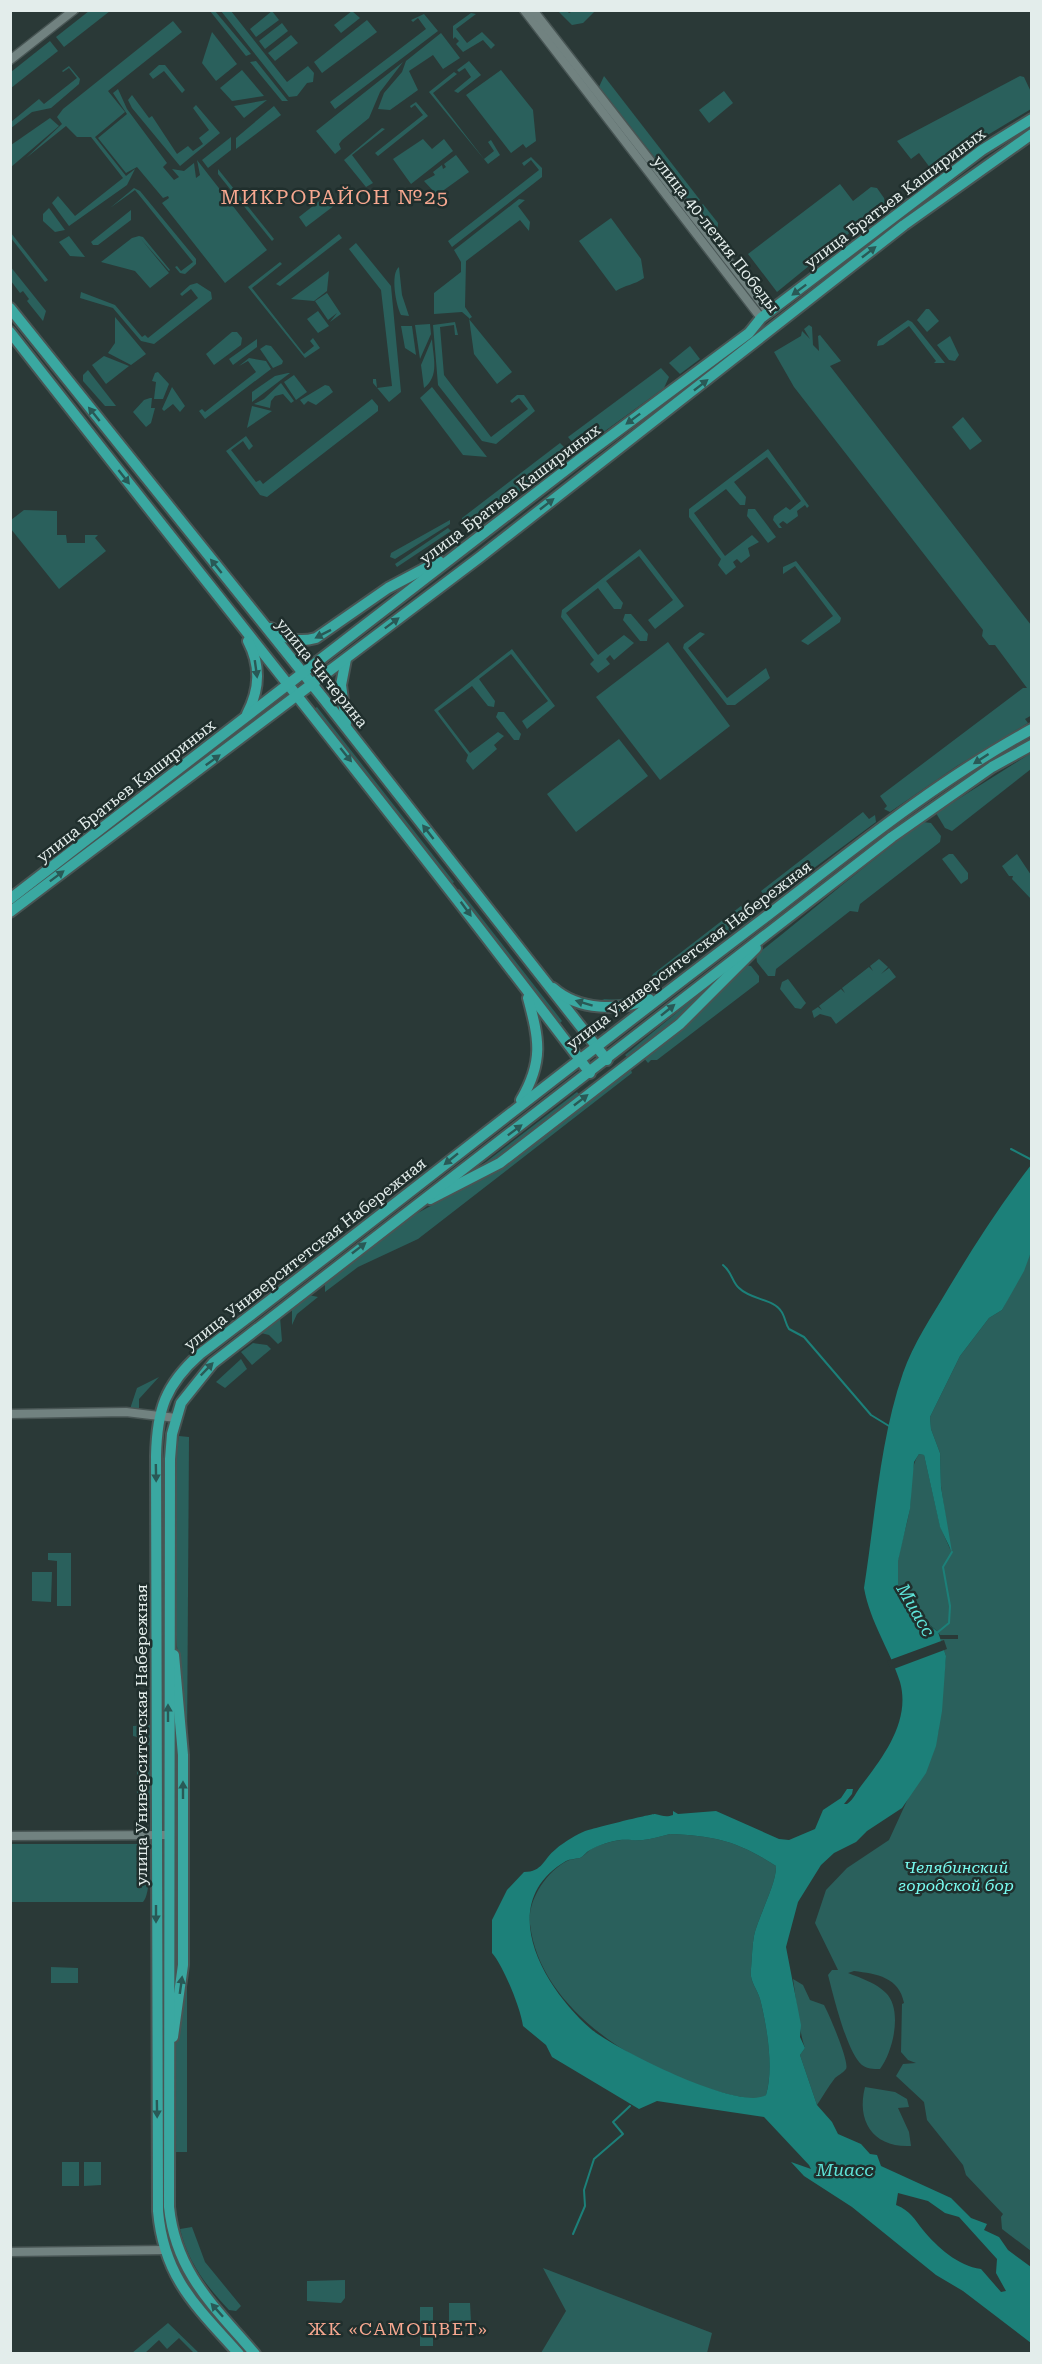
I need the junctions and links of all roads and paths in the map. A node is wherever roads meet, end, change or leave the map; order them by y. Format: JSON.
{"nodes":[{"id":1,"x":74,"y":10,"type":"edge"},
{"id":2,"x":524,"y":10,"type":"edge"},
{"id":3,"x":533,"y":10,"type":"edge"},
{"id":4,"x":10,"y":60,"type":"edge"},
{"id":5,"x":1032,"y":119,"type":"edge"},
{"id":6,"x":616,"y":124,"type":"junction"},
{"id":7,"x":1032,"y":134,"type":"edge"},
{"id":8,"x":10,"y":308,"type":"edge"},
{"id":9,"x":765,"y":316,"type":"junction"},
{"id":10,"x":774,"y":327,"type":"junction"},
{"id":11,"x":10,"y":332,"type":"edge"},
{"id":12,"x":462,"y":549,"type":"junction"},
{"id":13,"x":253,"y":612,"type":"junction"},
{"id":14,"x":238,"y":622,"type":"junction"},
{"id":15,"x":346,"y":658,"type":"junction"},
{"id":16,"x":303,"y":674,"type":"junction"},
{"id":17,"x":289,"y":684,"type":"junction"},
{"id":18,"x":312,"y":684,"type":"junction"},
{"id":19,"x":298,"y":696,"type":"junction"},
{"id":20,"x":246,"y":717,"type":"junction"},
{"id":21,"x":347,"y":728,"type":"junction"},
{"id":22,"x":1032,"y":729,"type":"edge"},
{"id":23,"x":1032,"y":745,"type":"edge"},
{"id":24,"x":813,"y":897,"type":"junction"},
{"id":25,"x":10,"y":900,"type":"edge"},
{"id":26,"x":10,"y":912,"type":"edge"},
{"id":27,"x":541,"y":978,"type":"junction"},
{"id":28,"x":526,"y":992,"type":"junction"},
{"id":29,"x":661,"y":995,"type":"junction"},
{"id":30,"x":595,"y":1045,"type":"junction"},
{"id":31,"x":579,"y":1058,"type":"junction"},
{"id":32,"x":607,"y":1060,"type":"junction"},
{"id":33,"x":590,"y":1073,"type":"junction"},
{"id":34,"x":518,"y":1105,"type":"junction"},
{"id":35,"x":408,"y":1209,"type":"junction"},
{"id":36,"x":10,"y":1414,"type":"edge"},
{"id":37,"x":159,"y":1414,"type":"junction"},
{"id":38,"x":176,"y":1418,"type":"junction"},
{"id":39,"x":168,"y":1621,"type":"junction"},
{"id":40,"x":155,"y":1835,"type":"junction"},
{"id":41,"x":167,"y":1835,"type":"junction"},
{"id":42,"x":10,"y":1836,"type":"edge"},
{"id":43,"x":167,"y":2064,"type":"junction"},
{"id":44,"x":176,"y":2246,"type":"junction"},
{"id":45,"x":164,"y":2250,"type":"junction"},
{"id":46,"x":10,"y":2252,"type":"edge"},
{"id":47,"x":239,"y":2354,"type":"edge"},
{"id":48,"x":255,"y":2354,"type":"edge"}],
"edges":[{"from":1,"to":4,"type":"street"},
{"from":2,"to":6,"type":"street","name":"улица 40-летия Победы"},
{"from":3,"to":6,"type":"street","name":"улица 40-летия Победы"},
{"from":5,"to":9,"type":"main road","name":"улица Братьев Кашириных","one_way":true},
{"from":6,"to":9,"type":"street","name":"улица 40-летия Победы"},
{"from":10,"to":7,"type":"main road","name":"улица Братьев Кашириных","one_way":true},
{"from":13,"to":8,"type":"main road","name":"улица Чичерина","one_way":true},
{"from":9,"to":10,"type":"main road","name":"улица 40-летия Победы"},
{"from":9,"to":12,"type":"main road","name":"улица Братьев Кашириных","one_way":true},
{"from":15,"to":10,"type":"main road","name":"улица Братьев Кашириных","one_way":true},
{"from":11,"to":14,"type":"main road","name":"улица Чичерина","one_way":true},
{"from":12,"to":13,"type":"main road","one_way":true},
{"from":12,"to":16,"type":"main road","name":"улица Братьев Кашириных"},
{"from":13,"to":16,"type":"main road","name":"улица Чичерина"},
{"from":14,"to":17,"type":"main road","name":"улица Чичерина"},
{"from":14,"to":20,"type":"main road","one_way":true},
{"from":15,"to":18,"type":"main road","name":"улица Братьев Кашириных"},
{"from":15,"to":21,"type":"main road"},
{"from":16,"to":17,"type":"main road","name":"улица Братьев Кашириных"},
{"from":16,"to":18,"type":"main road","name":"улица Чичерина"},
{"from":17,"to":19,"type":"main road","name":"улица Чичерина"},
{"from":17,"to":20,"type":"main road","name":"улица Братьев Кашириных"},
{"from":18,"to":19,"type":"main road","name":"улица Братьев Кашириных"},
{"from":18,"to":21,"type":"main road","name":"улица Чичерина"},
{"from":26,"to":19,"type":"main road","name":"улица Братьев Кашириных","one_way":true},
{"from":19,"to":28,"type":"main road","name":"улица Чичерина","one_way":true},
{"from":20,"to":25,"type":"main road","name":"улица Братьев Кашириных"},
{"from":27,"to":21,"type":"main road","name":"улица Чичерина","one_way":true},
{"from":22,"to":29,"type":"main road","name":"улица Университетская Набережная","one_way":true},
{"from":23,"to":24,"type":"main road","name":"улица Университетская Набережная"},
{"from":32,"to":24,"type":"main road","name":"улица Университетская Набережная","one_way":true},
{"from":35,"to":24,"type":"main road","one_way":true},
{"from":29,"to":27,"type":"main road","one_way":true},
{"from":27,"to":30,"type":"main road","name":"улица Чичерина"},
{"from":28,"to":31,"type":"main road","name":"улица Чичерина"},
{"from":28,"to":34,"type":"main road"},
{"from":29,"to":30,"type":"main road","name":"улица Университетская Набережная"},
{"from":30,"to":31,"type":"main road","name":"улица Университетская Набережная"},
{"from":30,"to":32,"type":"main road","name":"улица Чичерина"},
{"from":31,"to":33,"type":"main road","name":"улица Чичерина"},
{"from":31,"to":34,"type":"main road","name":"улица Университетская Набережная"},
{"from":32,"to":33,"type":"main road","name":"улица Университетская Набережная"},
{"from":35,"to":33,"type":"main road","name":"улица Университетская Набережная","one_way":true},
{"from":34,"to":37,"type":"main road","name":"улица Университетская Набережная","one_way":true},
{"from":38,"to":35,"type":"main road","name":"улица Университетская Набережная","one_way":true},
{"from":36,"to":37,"type":"street"},
{"from":37,"to":38,"type":"street"},
{"from":37,"to":40,"type":"main road","name":"улица Университетская Набережная","one_way":true},
{"from":38,"to":39,"type":"main road","name":"улица Университетская Набережная"},
{"from":41,"to":39,"type":"main road","name":"улица Университетская Набережная","one_way":true},
{"from":43,"to":39,"type":"main road","one_way":true},
{"from":40,"to":41,"type":"street"},
{"from":40,"to":42,"type":"street"},
{"from":40,"to":45,"type":"main road","name":"улица Университетская Набережная","one_way":true},
{"from":41,"to":43,"type":"main road","name":"улица Университетская Набережная"},
{"from":43,"to":44,"type":"main road","name":"улица Университетская Набережная"},
{"from":44,"to":45,"type":"main road"},
{"from":48,"to":44,"type":"main road","name":"улица Университетская Набережная","one_way":true},
{"from":45,"to":46,"type":"street"},
{"from":45,"to":47,"type":"main road","name":"улица Университетская Набережная"}]}
